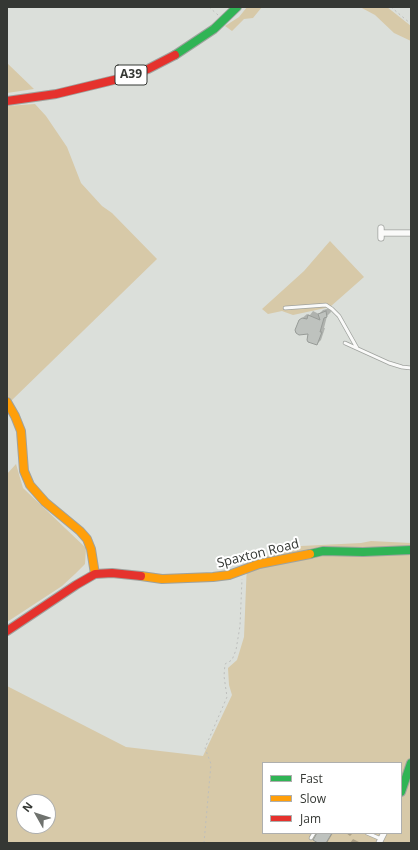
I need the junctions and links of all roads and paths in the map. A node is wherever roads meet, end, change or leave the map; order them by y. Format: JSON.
{"nodes":[{"id":1,"x":209,"y":7,"type":"edge"},
{"id":2,"x":236,"y":7,"type":"edge"},
{"id":3,"x":391,"y":7,"type":"edge"},
{"id":4,"x":221,"y":11,"type":"dead end"},
{"id":5,"x":411,"y":24,"type":"edge"},
{"id":6,"x":7,"y":101,"type":"edge"},
{"id":7,"x":381,"y":233,"type":"dead end"},
{"id":8,"x":411,"y":233,"type":"edge"},
{"id":9,"x":285,"y":308,"type":"dead end"},
{"id":10,"x":345,"y":343,"type":"dead end"},
{"id":11,"x":357,"y":348,"type":"junction"},
{"id":12,"x":411,"y":368,"type":"edge"},
{"id":13,"x":7,"y":402,"type":"edge"},
{"id":14,"x":411,"y":550,"type":"edge"},
{"id":15,"x":239,"y":571,"type":"junction"},
{"id":16,"x":95,"y":574,"type":"junction"},
{"id":17,"x":7,"y":630,"type":"edge"},
{"id":18,"x":411,"y":763,"type":"edge"},
{"id":19,"x":402,"y":789,"type":"edge"},
{"id":20,"x":313,"y":834,"type":"edge"},
{"id":21,"x":370,"y":834,"type":"edge"},
{"id":22,"x":311,"y":838,"type":"dead end"},
{"id":23,"x":380,"y":841,"type":"edge"},
{"id":24,"x":204,"y":843,"type":"edge"}],
"edges":[{"from":1,"to":4,"type":"path"},
{"from":2,"to":6,"type":"street","number":"A39"},
{"from":3,"to":5,"type":"path"},
{"from":7,"to":8,"type":"street"},
{"from":9,"to":11,"type":"lane"},
{"from":10,"to":11,"type":"lane"},
{"from":11,"to":12,"type":"lane"},
{"from":13,"to":16,"type":"street"},
{"from":14,"to":15,"type":"street","name":"Spaxton Road"},
{"from":15,"to":16,"type":"street","name":"Spaxton Road"},
{"from":15,"to":24,"type":"path"},
{"from":16,"to":17,"type":"street","name":"Spaxton Road"},
{"from":18,"to":19,"type":"street"},
{"from":20,"to":22,"type":"lane"},
{"from":21,"to":23,"type":"lane"}]}
